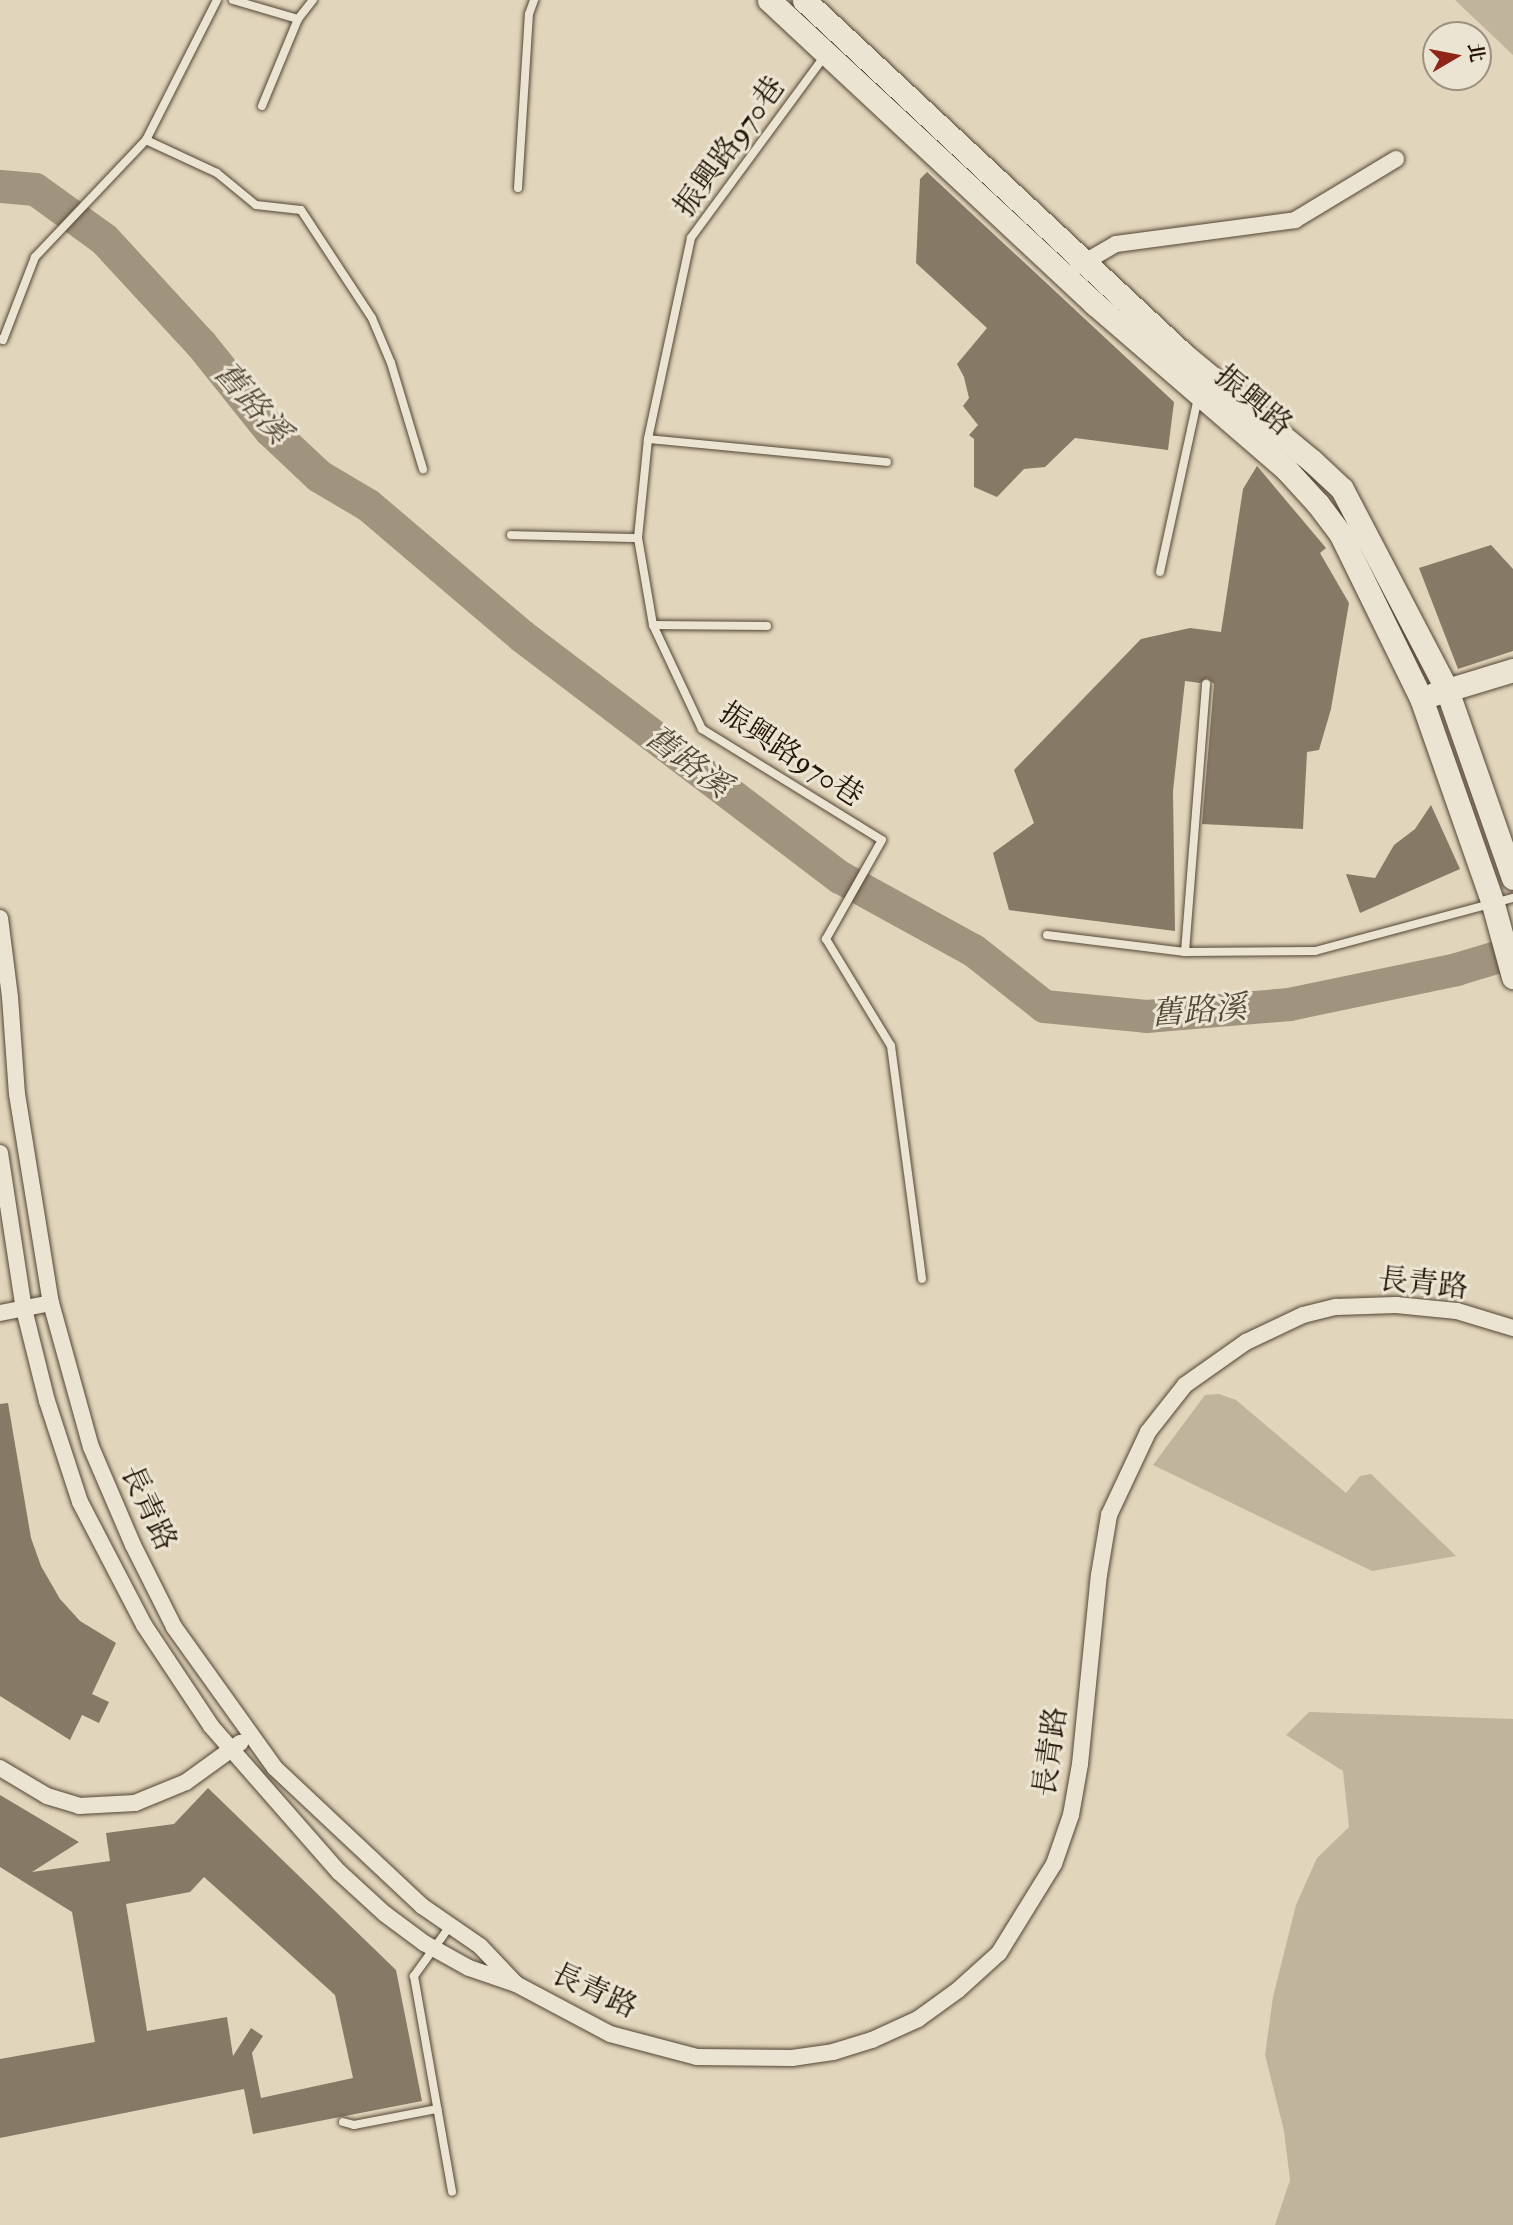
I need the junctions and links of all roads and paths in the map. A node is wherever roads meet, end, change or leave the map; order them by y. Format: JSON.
{"nodes":[{"id":1,"x":217,"y":0,"type":"edge"},
{"id":2,"x":233,"y":0,"type":"edge"},
{"id":3,"x":313,"y":0,"type":"edge"},
{"id":4,"x":534,"y":0,"type":"edge"},
{"id":5,"x":769,"y":0,"type":"edge"},
{"id":6,"x":804,"y":0,"type":"edge"},
{"id":7,"x":298,"y":19,"type":"junction"},
{"id":8,"x":834,"y":44,"type":"junction"},
{"id":9,"x":262,"y":106,"type":"dead end"},
{"id":10,"x":146,"y":139,"type":"junction"},
{"id":11,"x":1396,"y":159,"type":"dead end"},
{"id":12,"x":518,"y":188,"type":"dead end"},
{"id":13,"x":1074,"y":269,"type":"junction"},
{"id":14,"x":0,"y":339,"type":"edge"},
{"id":15,"x":1204,"y":386,"type":"junction"},
{"id":16,"x":648,"y":439,"type":"junction"},
{"id":17,"x":887,"y":462,"type":"dead end"},
{"id":18,"x":423,"y":469,"type":"dead end"},
{"id":19,"x":511,"y":535,"type":"dead end"},
{"id":20,"x":638,"y":538,"type":"junction"},
{"id":21,"x":1160,"y":572,"type":"dead end"},
{"id":22,"x":653,"y":625,"type":"junction"},
{"id":23,"x":767,"y":626,"type":"dead end"},
{"id":24,"x":1513,"y":670,"type":"edge"},
{"id":25,"x":1206,"y":684,"type":"dead end"},
{"id":26,"x":1447,"y":690,"type":"junction"},
{"id":27,"x":1421,"y":698,"type":"junction"},
{"id":28,"x":1513,"y":878,"type":"edge"},
{"id":29,"x":1503,"y":901,"type":"edge"},
{"id":30,"x":0,"y":918,"type":"edge"},
{"id":31,"x":1047,"y":935,"type":"dead end"},
{"id":32,"x":1185,"y":952,"type":"junction"},
{"id":33,"x":1513,"y":977,"type":"edge"},
{"id":34,"x":0,"y":1153,"type":"edge"},
{"id":35,"x":922,"y":1279,"type":"dead end"},
{"id":36,"x":51,"y":1303,"type":"junction"},
{"id":37,"x":24,"y":1309,"type":"junction"},
{"id":38,"x":0,"y":1314,"type":"edge"},
{"id":39,"x":1513,"y":1328,"type":"edge"},
{"id":40,"x":250,"y":1735,"type":"junction"},
{"id":41,"x":232,"y":1751,"type":"junction"},
{"id":42,"x":0,"y":1768,"type":"edge"},
{"id":43,"x":450,"y":1926,"type":"junction"},
{"id":44,"x":436,"y":1950,"type":"junction"},
{"id":45,"x":516,"y":1984,"type":"junction"},
{"id":46,"x":437,"y":2109,"type":"junction"},
{"id":47,"x":343,"y":2122,"type":"dead end"},
{"id":48,"x":452,"y":2192,"type":"dead end"}],
"edges":[{"from":1,"to":10,"type":"lane"},
{"from":2,"to":7,"type":"lane"},
{"from":3,"to":7,"type":"lane"},
{"from":4,"to":12,"type":"lane"},
{"from":5,"to":8,"type":"street","name":"振興路"},
{"from":6,"to":8,"type":"street","name":"振興路"},
{"from":7,"to":9,"type":"lane"},
{"from":8,"to":13,"type":"street","name":"振興路"},
{"from":8,"to":16,"type":"lane","name":"振興路970巷"},
{"from":10,"to":14,"type":"lane"},
{"from":10,"to":18,"type":"lane"},
{"from":11,"to":13,"type":"street"},
{"from":13,"to":15,"type":"street","name":"振興路"},
{"from":15,"to":21,"type":"lane"},
{"from":15,"to":26,"type":"street","name":"振興路"},
{"from":15,"to":27,"type":"street","name":"振興路"},
{"from":16,"to":17,"type":"lane"},
{"from":16,"to":20,"type":"lane","name":"振興路970巷"},
{"from":19,"to":20,"type":"lane"},
{"from":20,"to":22,"type":"lane","name":"振興路970巷"},
{"from":22,"to":23,"type":"lane"},
{"from":22,"to":35,"type":"lane","name":"振興路970巷"},
{"from":24,"to":26,"type":"street"},
{"from":25,"to":32,"type":"lane"},
{"from":26,"to":27,"type":"street"},
{"from":26,"to":28,"type":"street","name":"振興路"},
{"from":27,"to":29,"type":"street","name":"振興路"},
{"from":29,"to":32,"type":"lane"},
{"from":29,"to":33,"type":"street","name":"振興路"},
{"from":30,"to":36,"type":"street","name":"長青路"},
{"from":31,"to":32,"type":"lane"},
{"from":34,"to":37,"type":"street","name":"長青路"},
{"from":36,"to":37,"type":"street"},
{"from":36,"to":40,"type":"street","name":"長青路"},
{"from":37,"to":38,"type":"street"},
{"from":37,"to":41,"type":"street","name":"長青路"},
{"from":39,"to":45,"type":"street","name":"長青路"},
{"from":40,"to":41,"type":"street"},
{"from":40,"to":43,"type":"street","name":"長青路"},
{"from":41,"to":42,"type":"street"},
{"from":41,"to":44,"type":"street","name":"長青路"},
{"from":43,"to":44,"type":"lane"},
{"from":43,"to":45,"type":"street","name":"長青路"},
{"from":44,"to":45,"type":"street","name":"長青路"},
{"from":44,"to":46,"type":"lane"},
{"from":46,"to":47,"type":"lane"},
{"from":46,"to":48,"type":"lane"}]}
